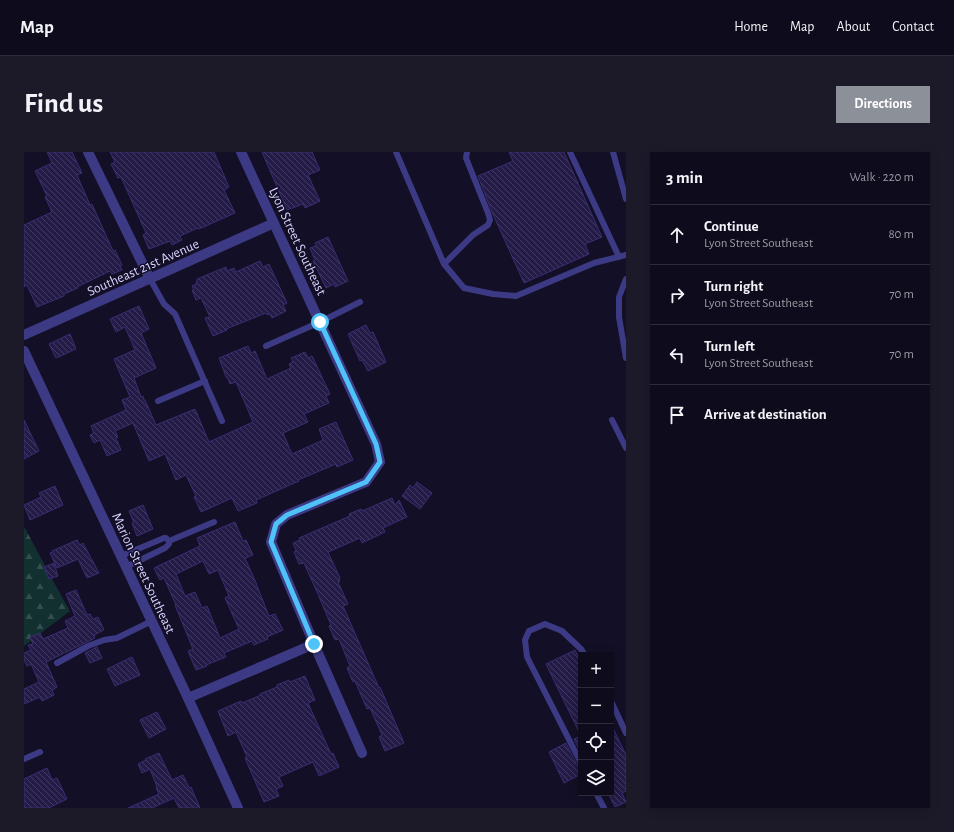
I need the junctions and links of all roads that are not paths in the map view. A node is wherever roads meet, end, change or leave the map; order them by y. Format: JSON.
{"nodes":[{"id":1,"x":88,"y":152,"type":"edge"},
{"id":2,"x":241,"y":152,"type":"edge"},
{"id":3,"x":396,"y":152,"type":"edge"},
{"id":4,"x":467,"y":152,"type":"edge"},
{"id":5,"x":570,"y":152,"type":"edge"},
{"id":6,"x":613,"y":152,"type":"edge"},
{"id":7,"x":626,"y":199,"type":"edge"},
{"id":8,"x":274,"y":224,"type":"junction"},
{"id":9,"x":626,"y":255,"type":"edge"},
{"id":10,"x":618,"y":257,"type":"junction"},
{"id":11,"x":444,"y":264,"type":"junction"},
{"id":12,"x":150,"y":279,"type":"junction"},
{"id":13,"x":626,"y":279,"type":"edge"},
{"id":14,"x":360,"y":302,"type":"dead end"},
{"id":15,"x":320,"y":322,"type":"junction"},
{"id":16,"x":24,"y":336,"type":"edge"},
{"id":17,"x":266,"y":346,"type":"dead end"},
{"id":18,"x":24,"y":351,"type":"edge"},
{"id":19,"x":626,"y":358,"type":"edge"},
{"id":20,"x":205,"y":381,"type":"junction"},
{"id":21,"x":158,"y":401,"type":"dead end"},
{"id":22,"x":612,"y":420,"type":"dead end"},
{"id":23,"x":222,"y":421,"type":"dead end"},
{"id":24,"x":626,"y":448,"type":"edge"},
{"id":25,"x":214,"y":522,"type":"dead end"},
{"id":26,"x":168,"y":541,"type":"junction"},
{"id":27,"x":121,"y":556,"type":"junction"},
{"id":28,"x":126,"y":567,"type":"junction"},
{"id":29,"x":152,"y":621,"type":"junction"},
{"id":30,"x":314,"y":644,"type":"junction"},
{"id":31,"x":583,"y":652,"type":"edge"},
{"id":32,"x":57,"y":663,"type":"dead end"},
{"id":33,"x":188,"y":698,"type":"junction"},
{"id":34,"x":614,"y":707,"type":"edge"},
{"id":35,"x":626,"y":733,"type":"edge"},
{"id":36,"x":40,"y":752,"type":"dead end"},
{"id":37,"x":362,"y":753,"type":"dead end"},
{"id":38,"x":24,"y":759,"type":"edge"},
{"id":39,"x":579,"y":760,"type":"edge"},
{"id":40,"x":598,"y":796,"type":"edge"},
{"id":41,"x":238,"y":808,"type":"edge"},
{"id":42,"x":604,"y":808,"type":"edge"}],
"edges":[{"from":1,"to":12,"type":"street"},
{"from":2,"to":8,"type":"street","name":"Lyon Street Southeast"},
{"from":3,"to":11,"type":"lane"},
{"from":4,"to":11,"type":"lane"},
{"from":5,"to":10,"type":"lane"},
{"from":6,"to":7,"type":"lane"},
{"from":8,"to":12,"type":"street","name":"Southeast 21st Avenue"},
{"from":8,"to":15,"type":"street","name":"Lyon Street Southeast"},
{"from":9,"to":10,"type":"lane"},
{"from":10,"to":11,"type":"lane"},
{"from":12,"to":16,"type":"street","name":"Southeast 21st Avenue"},
{"from":12,"to":20,"type":"lane"},
{"from":13,"to":19,"type":"lane"},
{"from":14,"to":15,"type":"lane"},
{"from":15,"to":17,"type":"lane"},
{"from":15,"to":30,"type":"street","name":"Lyon Street Southeast"},
{"from":18,"to":27,"type":"street","name":"Marion Street Southeast"},
{"from":20,"to":21,"type":"lane"},
{"from":20,"to":23,"type":"lane"},
{"from":22,"to":24,"type":"lane"},
{"from":25,"to":26,"type":"lane"},
{"from":26,"to":27,"type":"lane"},
{"from":26,"to":28,"type":"lane"},
{"from":27,"to":28,"type":"street","name":"Marion Street Southeast"},
{"from":28,"to":29,"type":"street","name":"Marion Street Southeast"},
{"from":29,"to":32,"type":"lane"},
{"from":29,"to":33,"type":"street","name":"Marion Street Southeast"},
{"from":30,"to":33,"type":"street"},
{"from":30,"to":37,"type":"street","name":"Lyon Street Southeast"},
{"from":31,"to":39,"type":"lane"},
{"from":33,"to":41,"type":"street","name":"Marion Street Southeast"},
{"from":34,"to":35,"type":"lane"},
{"from":36,"to":38,"type":"lane"},
{"from":40,"to":42,"type":"lane"}]}
